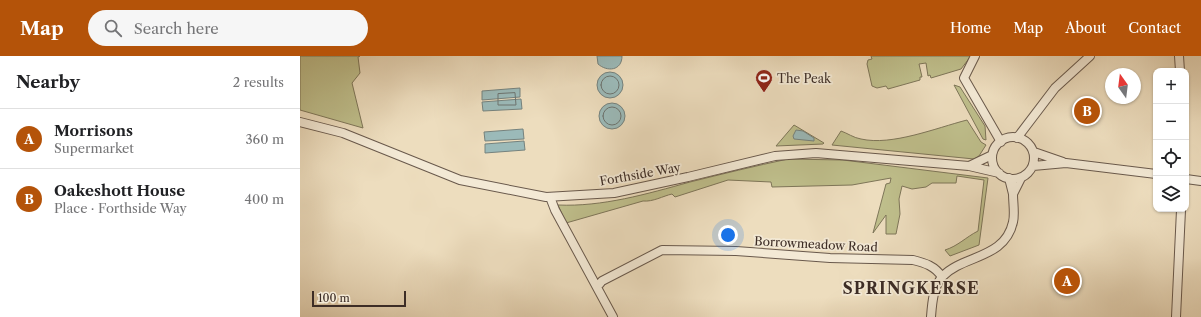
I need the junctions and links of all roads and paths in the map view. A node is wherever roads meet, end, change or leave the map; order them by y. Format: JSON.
{"nodes":[{"id":1,"x":975,"y":56,"type":"edge"},
{"id":2,"x":1090,"y":56,"type":"edge"},
{"id":3,"x":1179,"y":56,"type":"edge"},
{"id":4,"x":1180,"y":68,"type":"edge"},
{"id":5,"x":300,"y":122,"type":"edge"},
{"id":6,"x":1016,"y":138,"type":"junction"},
{"id":7,"x":1001,"y":142,"type":"junction"},
{"id":8,"x":1034,"y":152,"type":"junction"},
{"id":9,"x":992,"y":155,"type":"junction"},
{"id":10,"x":1066,"y":163,"type":"junction"},
{"id":11,"x":969,"y":166,"type":"junction"},
{"id":12,"x":1033,"y":166,"type":"junction"},
{"id":13,"x":999,"y":173,"type":"junction"},
{"id":14,"x":1153,"y":174,"type":"edge"},
{"id":15,"x":1009,"y":178,"type":"junction"},
{"id":16,"x":1021,"y":178,"type":"junction"},
{"id":17,"x":1189,"y":179,"type":"edge"},
{"id":18,"x":1201,"y":181,"type":"edge"},
{"id":19,"x":1013,"y":194,"type":"junction"},
{"id":20,"x":550,"y":197,"type":"junction"},
{"id":21,"x":1181,"y":212,"type":"edge"},
{"id":22,"x":942,"y":277,"type":"junction"},
{"id":23,"x":596,"y":287,"type":"junction"},
{"id":24,"x":613,"y":317,"type":"edge"},
{"id":25,"x":931,"y":317,"type":"edge"},
{"id":26,"x":1176,"y":317,"type":"edge"}],
"edges":[{"from":1,"to":7,"type":"street"},
{"from":2,"to":6,"type":"street"},
{"from":3,"to":4,"type":"street"},
{"from":5,"to":20,"type":"street","name":"Forthside Way"},
{"from":6,"to":7,"type":"street"},
{"from":6,"to":8,"type":"street"},
{"from":7,"to":9,"type":"street"},
{"from":8,"to":10,"type":"street"},
{"from":8,"to":12,"type":"street"},
{"from":9,"to":11,"type":"street","name":"Forthside Way"},
{"from":9,"to":13,"type":"street"},
{"from":10,"to":12,"type":"street"},
{"from":10,"to":14,"type":"street"},
{"from":11,"to":13,"type":"street","name":"Forthside Way"},
{"from":11,"to":20,"type":"street","name":"Forthside Way"},
{"from":12,"to":16,"type":"street"},
{"from":13,"to":15,"type":"street"},
{"from":15,"to":16,"type":"street"},
{"from":15,"to":19,"type":"street"},
{"from":16,"to":19,"type":"street"},
{"from":17,"to":18,"type":"street"},
{"from":19,"to":22,"type":"street"},
{"from":20,"to":23,"type":"street"},
{"from":21,"to":26,"type":"street"},
{"from":22,"to":23,"type":"street","name":"Borrowmeadow Road"},
{"from":22,"to":25,"type":"street"},
{"from":23,"to":24,"type":"street"}]}
